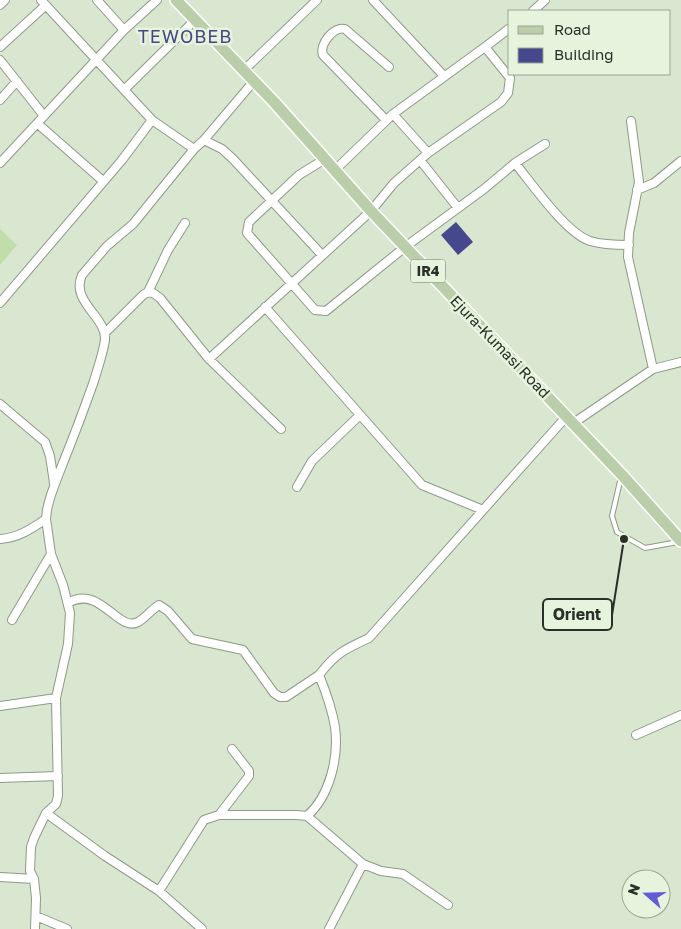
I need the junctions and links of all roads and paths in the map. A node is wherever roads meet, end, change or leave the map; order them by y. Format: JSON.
{"nodes":[{"id":1,"x":5,"y":0,"type":"edge"},
{"id":2,"x":97,"y":0,"type":"edge"},
{"id":3,"x":157,"y":0,"type":"edge"},
{"id":4,"x":176,"y":0,"type":"edge"},
{"id":5,"x":317,"y":0,"type":"edge"},
{"id":6,"x":373,"y":0,"type":"edge"},
{"id":7,"x":545,"y":0,"type":"edge"},
{"id":8,"x":44,"y":3,"type":"edge"},
{"id":9,"x":0,"y":5,"type":"edge"},
{"id":10,"x":534,"y":10,"type":"edge"},
{"id":11,"x":194,"y":20,"type":"junction"},
{"id":12,"x":124,"y":30,"type":"junction"},
{"id":13,"x":508,"y":30,"type":"edge"},
{"id":14,"x":0,"y":47,"type":"edge"},
{"id":15,"x":486,"y":47,"type":"junction"},
{"id":16,"x":0,"y":60,"type":"edge"},
{"id":17,"x":98,"y":60,"type":"junction"},
{"id":18,"x":389,"y":67,"type":"dead end"},
{"id":19,"x":244,"y":70,"type":"junction"},
{"id":20,"x":444,"y":76,"type":"junction"},
{"id":21,"x":17,"y":81,"type":"junction"},
{"id":22,"x":254,"y":81,"type":"junction"},
{"id":23,"x":124,"y":90,"type":"junction"},
{"id":24,"x":0,"y":100,"type":"edge"},
{"id":25,"x":393,"y":114,"type":"junction"},
{"id":26,"x":44,"y":116,"type":"junction"},
{"id":27,"x":152,"y":120,"type":"junction"},
{"id":28,"x":386,"y":120,"type":"junction"},
{"id":29,"x":631,"y":121,"type":"dead end"},
{"id":30,"x":38,"y":124,"type":"junction"},
{"id":31,"x":204,"y":140,"type":"junction"},
{"id":32,"x":545,"y":144,"type":"dead end"},
{"id":33,"x":194,"y":149,"type":"junction"},
{"id":34,"x":428,"y":153,"type":"junction"},
{"id":35,"x":325,"y":160,"type":"junction"},
{"id":36,"x":420,"y":160,"type":"junction"},
{"id":37,"x":681,"y":161,"type":"edge"},
{"id":38,"x":0,"y":163,"type":"edge"},
{"id":39,"x":516,"y":163,"type":"junction"},
{"id":40,"x":335,"y":170,"type":"junction"},
{"id":41,"x":103,"y":181,"type":"junction"},
{"id":42,"x":637,"y":190,"type":"junction"},
{"id":43,"x":272,"y":201,"type":"junction"},
{"id":44,"x":458,"y":208,"type":"junction"},
{"id":45,"x":371,"y":211,"type":"junction"},
{"id":46,"x":185,"y":223,"type":"dead end"},
{"id":47,"x":629,"y":244,"type":"junction"},
{"id":48,"x":405,"y":247,"type":"junction"},
{"id":49,"x":322,"y":255,"type":"junction"},
{"id":50,"x":292,"y":283,"type":"junction"},
{"id":51,"x":148,"y":292,"type":"junction"},
{"id":52,"x":0,"y":303,"type":"edge"},
{"id":53,"x":266,"y":307,"type":"junction"},
{"id":54,"x":105,"y":334,"type":"junction"},
{"id":55,"x":209,"y":359,"type":"junction"},
{"id":56,"x":681,"y":362,"type":"edge"},
{"id":57,"x":653,"y":369,"type":"junction"},
{"id":58,"x":0,"y":404,"type":"edge"},
{"id":59,"x":360,"y":415,"type":"junction"},
{"id":60,"x":569,"y":420,"type":"junction"},
{"id":61,"x":280,"y":429,"type":"dead end"},
{"id":62,"x":622,"y":475,"type":"junction"},
{"id":63,"x":55,"y":485,"type":"junction"},
{"id":64,"x":297,"y":487,"type":"dead end"},
{"id":65,"x":483,"y":510,"type":"junction"},
{"id":66,"x":46,"y":519,"type":"junction"},
{"id":67,"x":0,"y":539,"type":"edge"},
{"id":68,"x":681,"y":541,"type":"edge"},
{"id":69,"x":51,"y":554,"type":"junction"},
{"id":70,"x":68,"y":603,"type":"junction"},
{"id":71,"x":12,"y":620,"type":"dead end"},
{"id":72,"x":319,"y":675,"type":"junction"},
{"id":73,"x":56,"y":698,"type":"junction"},
{"id":74,"x":0,"y":706,"type":"edge"},
{"id":75,"x":681,"y":715,"type":"edge"},
{"id":76,"x":636,"y":735,"type":"dead end"},
{"id":77,"x":232,"y":749,"type":"dead end"},
{"id":78,"x":58,"y":776,"type":"junction"},
{"id":79,"x":0,"y":778,"type":"edge"},
{"id":80,"x":46,"y":814,"type":"junction"},
{"id":81,"x":219,"y":815,"type":"junction"},
{"id":82,"x":308,"y":816,"type":"junction"},
{"id":83,"x":363,"y":864,"type":"junction"},
{"id":84,"x":0,"y":877,"type":"edge"},
{"id":85,"x":34,"y":879,"type":"junction"},
{"id":86,"x":160,"y":891,"type":"junction"},
{"id":87,"x":448,"y":904,"type":"dead end"},
{"id":88,"x":36,"y":916,"type":"junction"},
{"id":89,"x":197,"y":928,"type":"edge"},
{"id":90,"x":35,"y":929,"type":"edge"},
{"id":91,"x":67,"y":929,"type":"edge"},
{"id":92,"x":329,"y":929,"type":"edge"}],
"edges":[{"from":1,"to":9,"type":"street"},
{"from":2,"to":12,"type":"street"},
{"from":3,"to":12,"type":"street"},
{"from":4,"to":11,"type":"main road","name":"Ejura-Kumasi Road","number":"IR4"},
{"from":5,"to":19,"type":"street"},
{"from":6,"to":20,"type":"street"},
{"from":7,"to":10,"type":"street"},
{"from":8,"to":14,"type":"street"},
{"from":8,"to":17,"type":"street"},
{"from":11,"to":19,"type":"main road","name":"Ejura-Kumasi Road","number":"IR4"},
{"from":11,"to":23,"type":"street"},
{"from":12,"to":17,"type":"street"},
{"from":13,"to":15,"type":"street"},
{"from":15,"to":20,"type":"street"},
{"from":15,"to":34,"type":"street"},
{"from":16,"to":21,"type":"street"},
{"from":17,"to":23,"type":"street"},
{"from":17,"to":26,"type":"street"},
{"from":18,"to":28,"type":"street"},
{"from":19,"to":22,"type":"main road","name":"Ejura-Kumasi Road","number":"IR4"},
{"from":20,"to":25,"type":"street"},
{"from":21,"to":24,"type":"street"},
{"from":21,"to":26,"type":"street"},
{"from":22,"to":31,"type":"street"},
{"from":22,"to":35,"type":"main road","name":"Ejura-Kumasi Road","number":"IR4"},
{"from":23,"to":27,"type":"street"},
{"from":25,"to":28,"type":"street"},
{"from":25,"to":34,"type":"street"},
{"from":26,"to":30,"type":"street"},
{"from":27,"to":33,"type":"street"},
{"from":27,"to":41,"type":"street"},
{"from":28,"to":40,"type":"street"},
{"from":29,"to":42,"type":"street"},
{"from":30,"to":38,"type":"street"},
{"from":30,"to":41,"type":"street"},
{"from":31,"to":33,"type":"street"},
{"from":31,"to":43,"type":"street"},
{"from":32,"to":39,"type":"street"},
{"from":33,"to":54,"type":"street"},
{"from":34,"to":36,"type":"street"},
{"from":35,"to":40,"type":"main road","name":"Ejura-Kumasi Road","number":"IR4"},
{"from":35,"to":43,"type":"street"},
{"from":36,"to":44,"type":"street"},
{"from":36,"to":45,"type":"street"},
{"from":37,"to":42,"type":"street"},
{"from":39,"to":44,"type":"street"},
{"from":39,"to":47,"type":"street"},
{"from":40,"to":45,"type":"main road","name":"Ejura-Kumasi Road","number":"IR4"},
{"from":41,"to":52,"type":"street"},
{"from":42,"to":47,"type":"street"},
{"from":43,"to":49,"type":"street"},
{"from":43,"to":50,"type":"street"},
{"from":44,"to":48,"type":"street"},
{"from":45,"to":48,"type":"main road","name":"Ejura-Kumasi Road","number":"IR4"},
{"from":45,"to":49,"type":"street"},
{"from":46,"to":51,"type":"street"},
{"from":47,"to":57,"type":"street"},
{"from":48,"to":50,"type":"street"},
{"from":48,"to":60,"type":"main road","name":"Ejura-Kumasi Road","number":"IR4"},
{"from":49,"to":50,"type":"street"},
{"from":50,"to":53,"type":"street"},
{"from":51,"to":54,"type":"street"},
{"from":51,"to":55,"type":"street"},
{"from":53,"to":55,"type":"street"},
{"from":53,"to":59,"type":"street"},
{"from":54,"to":63,"type":"street"},
{"from":55,"to":61,"type":"street"},
{"from":56,"to":57,"type":"street"},
{"from":57,"to":60,"type":"street"},
{"from":58,"to":63,"type":"street"},
{"from":59,"to":64,"type":"street"},
{"from":59,"to":65,"type":"street"},
{"from":60,"to":62,"type":"main road","name":"Ejura-Kumasi Road","number":"IR4"},
{"from":60,"to":65,"type":"street"},
{"from":62,"to":68,"type":"main road","name":"Ejura-Kumasi Road","number":"IR4"},
{"from":62,"to":68,"type":"lane"},
{"from":63,"to":66,"type":"street"},
{"from":65,"to":72,"type":"street"},
{"from":66,"to":67,"type":"street"},
{"from":66,"to":69,"type":"street"},
{"from":69,"to":70,"type":"street"},
{"from":69,"to":71,"type":"street"},
{"from":70,"to":72,"type":"street"},
{"from":70,"to":73,"type":"street"},
{"from":72,"to":82,"type":"street"},
{"from":73,"to":74,"type":"street"},
{"from":73,"to":78,"type":"street"},
{"from":75,"to":76,"type":"street"},
{"from":77,"to":81,"type":"street"},
{"from":78,"to":79,"type":"street"},
{"from":78,"to":80,"type":"street"},
{"from":80,"to":85,"type":"street"},
{"from":80,"to":86,"type":"street"},
{"from":81,"to":82,"type":"street"},
{"from":81,"to":86,"type":"street"},
{"from":82,"to":83,"type":"street"},
{"from":83,"to":87,"type":"street"},
{"from":83,"to":92,"type":"street"},
{"from":84,"to":85,"type":"street"},
{"from":85,"to":88,"type":"street"},
{"from":86,"to":89,"type":"street"},
{"from":88,"to":90,"type":"street"},
{"from":88,"to":91,"type":"street"}]}
